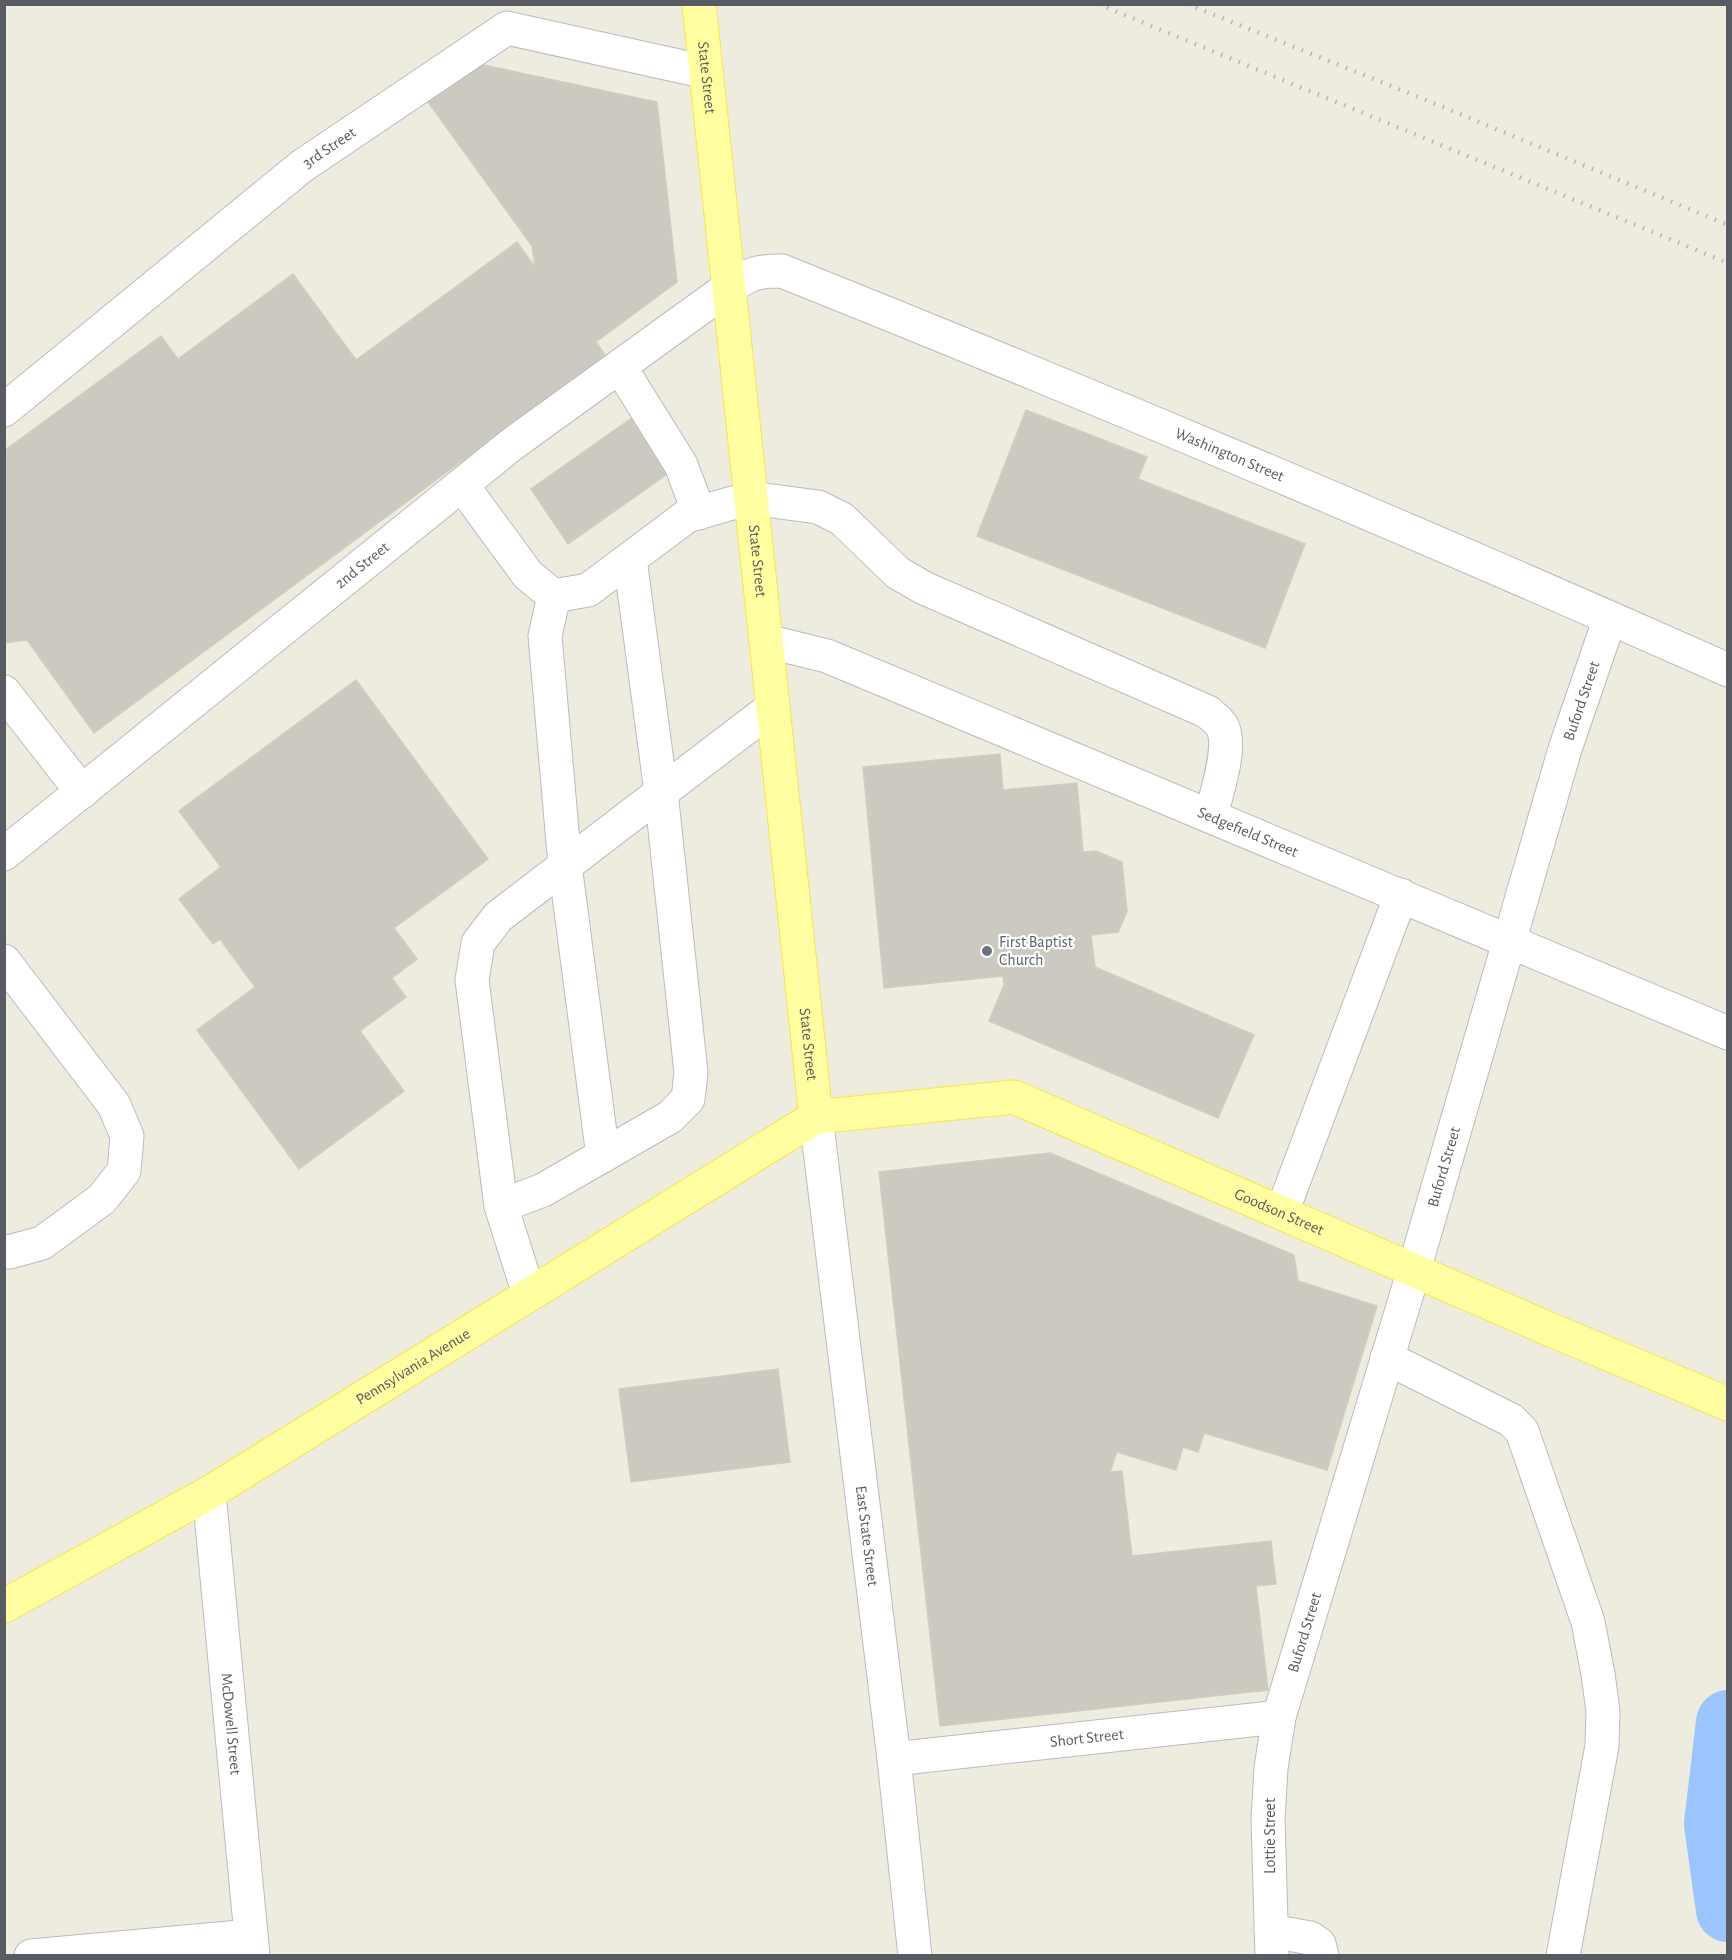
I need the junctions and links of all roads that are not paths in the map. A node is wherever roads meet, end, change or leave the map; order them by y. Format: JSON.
{"nodes":[{"id":1,"x":699,"y":4,"type":"edge"},
{"id":2,"x":706,"y":72,"type":"junction"},
{"id":3,"x":728,"y":288,"type":"junction"},
{"id":4,"x":620,"y":367,"type":"junction"},
{"id":5,"x":4,"y":410,"type":"edge"},
{"id":6,"x":462,"y":485,"type":"junction"},
{"id":7,"x":750,"y":498,"type":"junction"},
{"id":8,"x":699,"y":513,"type":"junction"},
{"id":9,"x":630,"y":558,"type":"junction"},
{"id":10,"x":554,"y":596,"type":"junction"},
{"id":11,"x":1610,"y":618,"type":"junction"},
{"id":12,"x":766,"y":641,"type":"junction"},
{"id":13,"x":1728,"y":670,"type":"edge"},
{"id":14,"x":4,"y":692,"type":"edge"},
{"id":15,"x":773,"y":707,"type":"junction"},
{"id":16,"x":82,"y":792,"type":"junction"},
{"id":17,"x":661,"y":792,"type":"junction"},
{"id":18,"x":1211,"y":816,"type":"junction"},
{"id":19,"x":4,"y":854,"type":"edge"},
{"id":20,"x":565,"y":865,"type":"junction"},
{"id":21,"x":1401,"y":895,"type":"junction"},
{"id":22,"x":1510,"y":941,"type":"junction"},
{"id":23,"x":4,"y":960,"type":"edge"},
{"id":24,"x":1728,"y":1033,"type":"edge"},
{"id":25,"x":816,"y":1117,"type":"junction"},
{"id":26,"x":603,"y":1156,"type":"junction"},
{"id":27,"x":501,"y":1206,"type":"junction"},
{"id":28,"x":1282,"y":1212,"type":"junction"},
{"id":29,"x":4,"y":1251,"type":"edge"},
{"id":30,"x":1414,"y":1270,"type":"junction"},
{"id":31,"x":529,"y":1294,"type":"junction"},
{"id":32,"x":1387,"y":1358,"type":"junction"},
{"id":33,"x":1728,"y":1404,"type":"edge"},
{"id":34,"x":209,"y":1493,"type":"junction"},
{"id":35,"x":4,"y":1606,"type":"edge"},
{"id":36,"x":1279,"y":1717,"type":"junction"},
{"id":37,"x":894,"y":1759,"type":"junction"},
{"id":38,"x":1271,"y":1943,"type":"edge"},
{"id":39,"x":252,"y":1946,"type":"edge"},
{"id":40,"x":31,"y":1956,"type":"edge"},
{"id":41,"x":915,"y":1956,"type":"edge"},
{"id":42,"x":1322,"y":1956,"type":"edge"},
{"id":43,"x":1563,"y":1956,"type":"edge"}],
"edges":[{"from":1,"to":2,"type":"main road","name":"State Street"},
{"from":2,"to":3,"type":"main road","name":"State Street"},
{"from":2,"to":5,"type":"street","name":"3rd Street"},
{"from":3,"to":4,"type":"street","name":"2nd Street"},
{"from":3,"to":7,"type":"main road","name":"State Street"},
{"from":3,"to":11,"type":"street","name":"Washington Street"},
{"from":4,"to":6,"type":"street","name":"2nd Street"},
{"from":4,"to":8,"type":"street"},
{"from":6,"to":10,"type":"street"},
{"from":6,"to":16,"type":"street","name":"2nd Street"},
{"from":7,"to":8,"type":"street"},
{"from":7,"to":12,"type":"main road","name":"State Street"},
{"from":7,"to":18,"type":"street"},
{"from":8,"to":9,"type":"street"},
{"from":9,"to":10,"type":"street"},
{"from":9,"to":17,"type":"street"},
{"from":10,"to":20,"type":"street"},
{"from":11,"to":13,"type":"street","name":"Washington Street"},
{"from":11,"to":22,"type":"street","name":"Buford Street"},
{"from":12,"to":15,"type":"main road","name":"State Street"},
{"from":12,"to":18,"type":"street","name":"Sedgefield Street"},
{"from":14,"to":16,"type":"street"},
{"from":15,"to":17,"type":"street"},
{"from":15,"to":25,"type":"main road","name":"State Street"},
{"from":16,"to":19,"type":"street","name":"2nd Street"},
{"from":17,"to":20,"type":"street"},
{"from":17,"to":26,"type":"street"},
{"from":18,"to":21,"type":"street","name":"Sedgefield Street"},
{"from":20,"to":26,"type":"street"},
{"from":20,"to":27,"type":"street"},
{"from":21,"to":22,"type":"street","name":"Sedgefield Street"},
{"from":21,"to":28,"type":"street"},
{"from":22,"to":24,"type":"street","name":"Sedgefield Street"},
{"from":22,"to":30,"type":"street","name":"Buford Street"},
{"from":23,"to":29,"type":"street"},
{"from":25,"to":28,"type":"main road","name":"Goodson Street"},
{"from":25,"to":31,"type":"main road","name":"Pennsylvania Avenue"},
{"from":25,"to":37,"type":"street","name":"East State Street"},
{"from":26,"to":27,"type":"street"},
{"from":27,"to":31,"type":"street"},
{"from":28,"to":30,"type":"main road","name":"Goodson Street"},
{"from":30,"to":32,"type":"street","name":"Buford Street"},
{"from":30,"to":33,"type":"main road","name":"Goodson Street"},
{"from":31,"to":34,"type":"main road","name":"Pennsylvania Avenue"},
{"from":32,"to":36,"type":"street","name":"Buford Street"},
{"from":32,"to":43,"type":"street"},
{"from":34,"to":35,"type":"main road","name":"Pennsylvania Avenue"},
{"from":34,"to":39,"type":"street","name":"McDowell Street"},
{"from":36,"to":37,"type":"street","name":"Short Street"},
{"from":36,"to":38,"type":"street","name":"Lottie Street"},
{"from":37,"to":41,"type":"street","name":"East State Street"},
{"from":38,"to":42,"type":"street"},
{"from":39,"to":40,"type":"street"}]}
